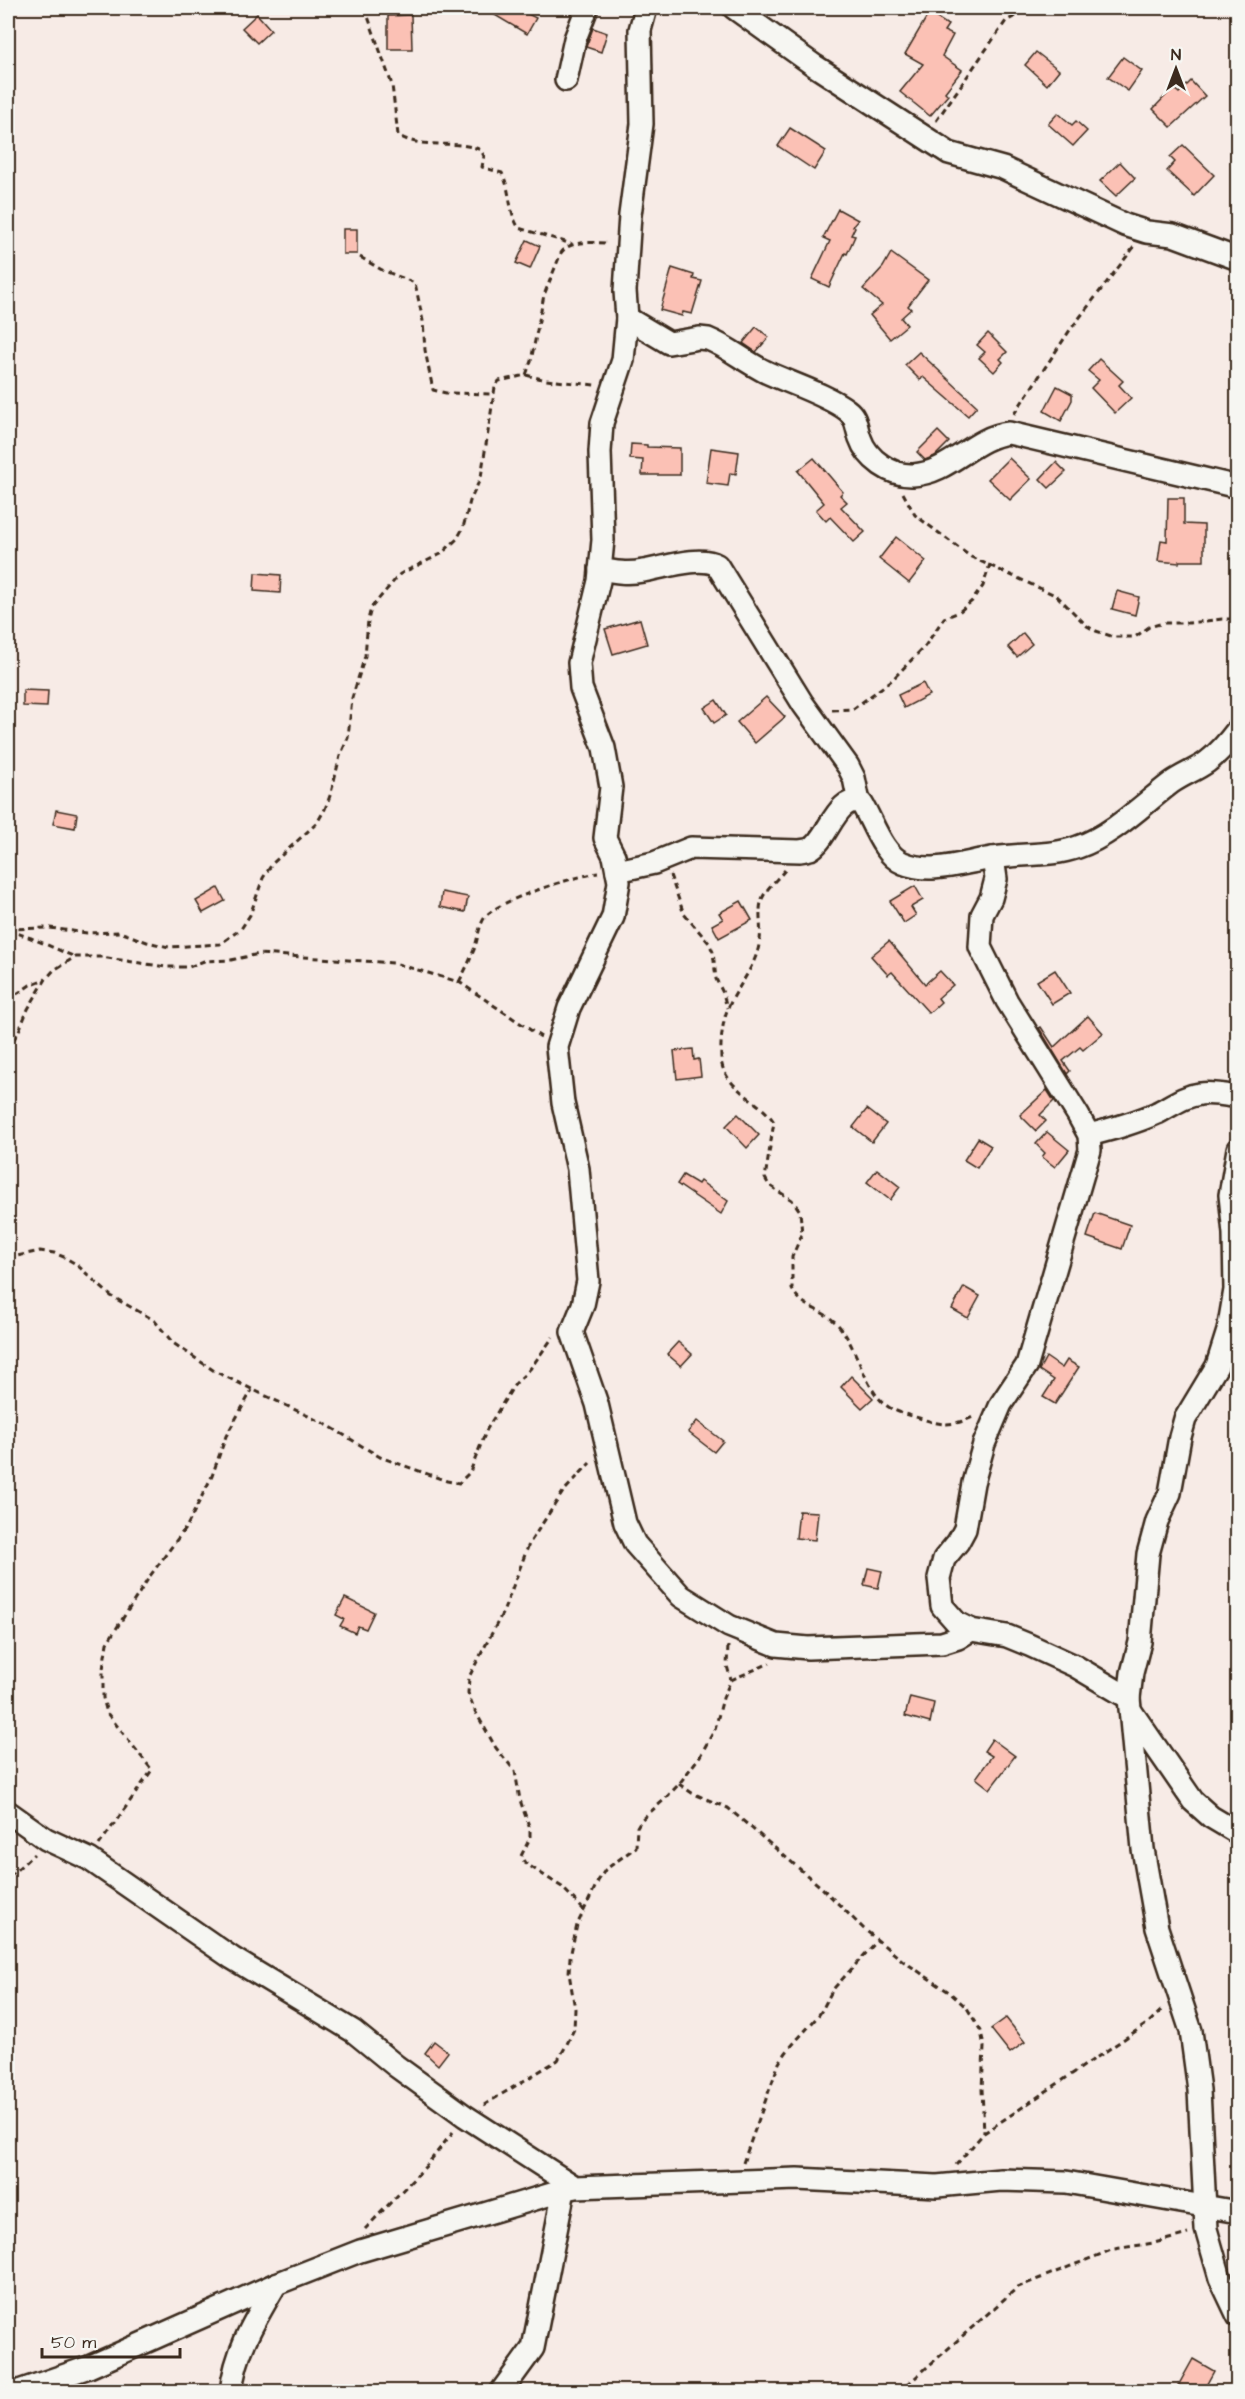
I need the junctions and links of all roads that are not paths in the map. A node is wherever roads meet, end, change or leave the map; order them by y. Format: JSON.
{"nodes":[{"id":1,"x":587,"y":8,"type":"edge"},
{"id":2,"x":646,"y":8,"type":"edge"},
{"id":3,"x":734,"y":8,"type":"edge"},
{"id":4,"x":566,"y":80,"type":"dead end"},
{"id":5,"x":1238,"y":259,"type":"edge"},
{"id":6,"x":627,"y":318,"type":"junction"},
{"id":7,"x":1238,"y":487,"type":"edge"},
{"id":8,"x":600,"y":569,"type":"junction"},
{"id":9,"x":1238,"y":729,"type":"edge"},
{"id":10,"x":859,"y":802,"type":"junction"},
{"id":11,"x":993,"y":858,"type":"junction"},
{"id":12,"x":617,"y":871,"type":"junction"},
{"id":13,"x":1238,"y":1097,"type":"edge"},
{"id":14,"x":1089,"y":1135,"type":"junction"},
{"id":15,"x":1238,"y":1149,"type":"edge"},
{"id":16,"x":971,"y":1630,"type":"junction"},
{"id":17,"x":1129,"y":1703,"type":"junction"},
{"id":18,"x":8,"y":1812,"type":"edge"},
{"id":19,"x":1238,"y":1833,"type":"edge"},
{"id":20,"x":570,"y":2188,"type":"junction"},
{"id":21,"x":1204,"y":2207,"type":"junction"},
{"id":22,"x":1238,"y":2212,"type":"edge"},
{"id":23,"x":276,"y":2284,"type":"junction"},
{"id":24,"x":1238,"y":2316,"type":"edge"},
{"id":25,"x":16,"y":2391,"type":"edge"},
{"id":26,"x":231,"y":2391,"type":"edge"},
{"id":27,"x":501,"y":2391,"type":"edge"}],
"edges":[{"from":1,"to":4,"type":"street"},
{"from":2,"to":6,"type":"street"},
{"from":3,"to":5,"type":"street"},
{"from":6,"to":7,"type":"street"},
{"from":6,"to":8,"type":"street"},
{"from":8,"to":10,"type":"street"},
{"from":8,"to":12,"type":"street"},
{"from":9,"to":11,"type":"street"},
{"from":10,"to":11,"type":"street"},
{"from":10,"to":12,"type":"street"},
{"from":11,"to":14,"type":"street"},
{"from":12,"to":16,"type":"street"},
{"from":13,"to":14,"type":"street"},
{"from":14,"to":16,"type":"street"},
{"from":15,"to":17,"type":"street"},
{"from":16,"to":17,"type":"street"},
{"from":17,"to":19,"type":"street"},
{"from":17,"to":21,"type":"street"},
{"from":18,"to":20,"type":"street"},
{"from":20,"to":21,"type":"street"},
{"from":20,"to":23,"type":"street"},
{"from":20,"to":27,"type":"street"},
{"from":21,"to":22,"type":"street"},
{"from":21,"to":24,"type":"street"},
{"from":23,"to":25,"type":"street"},
{"from":23,"to":26,"type":"street"}]}
